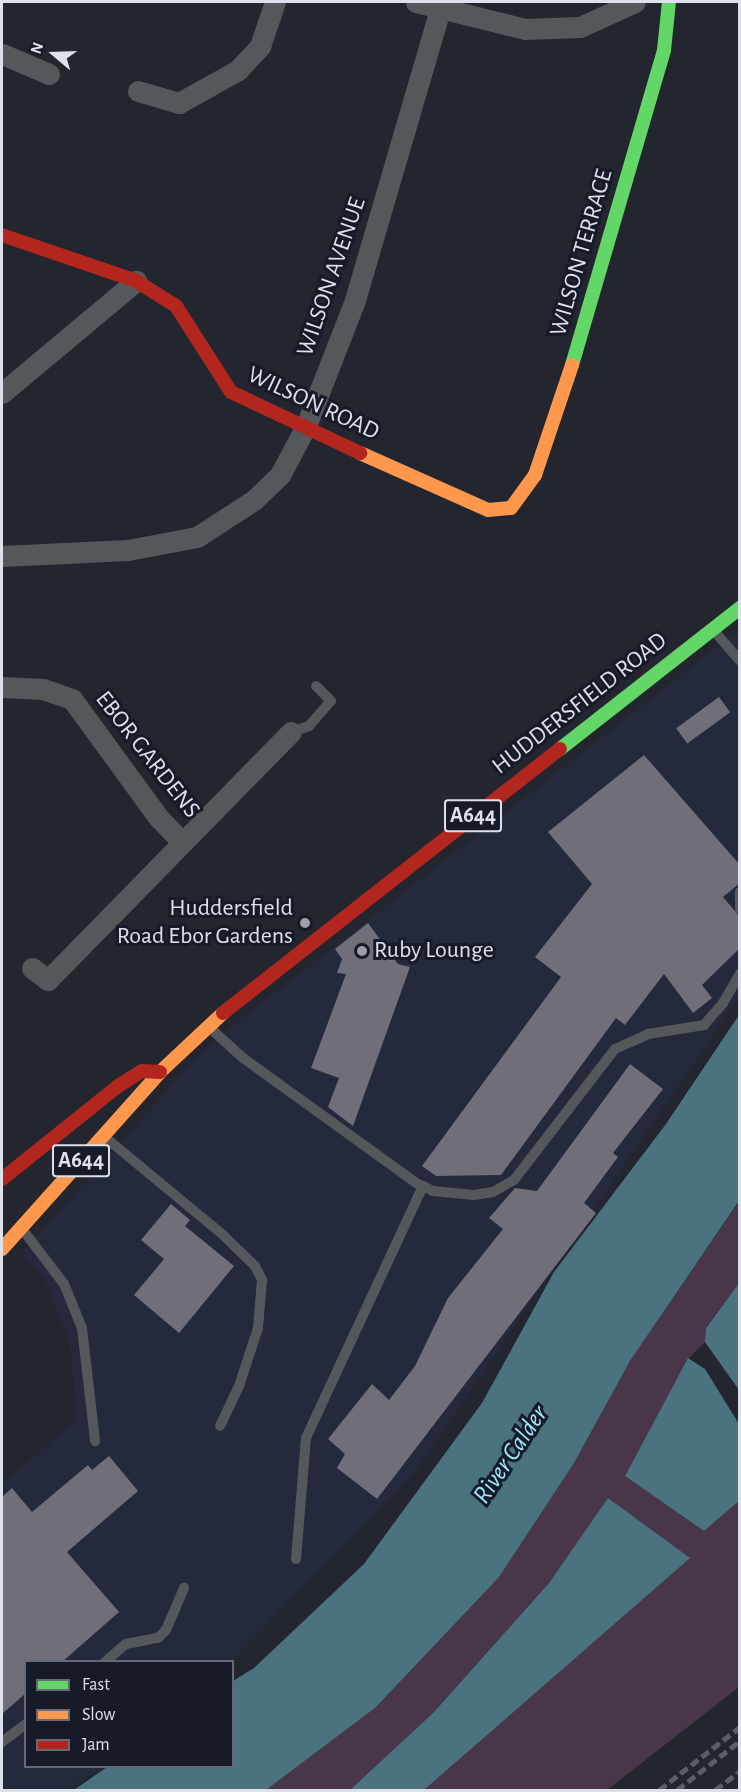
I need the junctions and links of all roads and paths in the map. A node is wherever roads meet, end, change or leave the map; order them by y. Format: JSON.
{"nodes":[{"id":1,"x":275,"y":2,"type":"edge"},
{"id":2,"x":416,"y":2,"type":"edge"},
{"id":3,"x":635,"y":2,"type":"edge"},
{"id":4,"x":669,"y":2,"type":"edge"},
{"id":5,"x":441,"y":9,"type":"junction"},
{"id":6,"x":2,"y":54,"type":"edge"},
{"id":7,"x":49,"y":74,"type":"dead end"},
{"id":8,"x":138,"y":91,"type":"dead end"},
{"id":9,"x":2,"y":235,"type":"edge"},
{"id":10,"x":136,"y":281,"type":"junction"},
{"id":11,"x":2,"y":393,"type":"edge"},
{"id":12,"x":306,"y":426,"type":"junction"},
{"id":13,"x":511,"y":508,"type":"joint"},
{"id":14,"x":2,"y":556,"type":"edge"},
{"id":15,"x":740,"y":609,"type":"edge"},
{"id":16,"x":713,"y":629,"type":"junction"},
{"id":17,"x":740,"y":662,"type":"edge"},
{"id":18,"x":316,"y":686,"type":"dead end"},
{"id":19,"x":2,"y":687,"type":"edge"},
{"id":20,"x":291,"y":732,"type":"joint"},
{"id":21,"x":182,"y":842,"type":"junction"},
{"id":22,"x":740,"y":891,"type":"edge"},
{"id":23,"x":740,"y":909,"type":"edge"},
{"id":24,"x":32,"y":968,"type":"dead end"},
{"id":25,"x":740,"y":973,"type":"edge"},
{"id":26,"x":207,"y":1025,"type":"junction"},
{"id":27,"x":160,"y":1072,"type":"junction"},
{"id":28,"x":103,"y":1136,"type":"junction"},
{"id":29,"x":2,"y":1179,"type":"edge"},
{"id":30,"x":423,"y":1186,"type":"junction"},
{"id":31,"x":20,"y":1228,"type":"junction"},
{"id":32,"x":2,"y":1249,"type":"edge"},
{"id":33,"x":220,"y":1426,"type":"dead end"},
{"id":34,"x":96,"y":1441,"type":"dead end"},
{"id":35,"x":296,"y":1559,"type":"dead end"},
{"id":36,"x":184,"y":1588,"type":"dead end"},
{"id":37,"x":107,"y":1660,"type":"edge"},
{"id":38,"x":24,"y":1726,"type":"edge"},
{"id":39,"x":2,"y":1742,"type":"edge"}],
"edges":[{"from":1,"to":8,"type":"street"},
{"from":2,"to":5,"type":"street"},
{"from":3,"to":5,"type":"street"},
{"from":4,"to":13,"type":"main road","name":"WILSON TERRACE"},
{"from":5,"to":12,"type":"street","name":"WILSON AVENUE"},
{"from":6,"to":7,"type":"street"},
{"from":9,"to":10,"type":"main road","name":"WILSON ROAD"},
{"from":10,"to":11,"type":"street"},
{"from":10,"to":12,"type":"main road","name":"WILSON ROAD"},
{"from":12,"to":13,"type":"main road","name":"WILSON ROAD"},
{"from":12,"to":14,"type":"street","name":"WILSON AVENUE"},
{"from":15,"to":16,"type":"main road","name":"HUDDERSFIELD ROAD","number":"A644"},
{"from":16,"to":17,"type":"lane"},
{"from":16,"to":26,"type":"main road","name":"HUDDERSFIELD ROAD","number":"A644"},
{"from":18,"to":20,"type":"lane"},
{"from":19,"to":21,"type":"street","name":"EBOR GARDENS"},
{"from":20,"to":21,"type":"street","name":"EBOR GARDENS"},
{"from":21,"to":24,"type":"street","name":"EBOR GARDENS"},
{"from":22,"to":23,"type":"lane"},
{"from":25,"to":30,"type":"lane"},
{"from":26,"to":27,"type":"main road","name":"HUDDERSFIELD ROAD","number":"A644"},
{"from":26,"to":30,"type":"lane"},
{"from":27,"to":28,"type":"main road","name":"HUDDERSFIELD ROAD","number":"A644"},
{"from":27,"to":29,"type":"main road"},
{"from":28,"to":31,"type":"main road","name":"HUDDERSFIELD ROAD","number":"A644"},
{"from":28,"to":33,"type":"lane"},
{"from":30,"to":35,"type":"lane"},
{"from":31,"to":32,"type":"main road","name":"HUDDERSFIELD ROAD","number":"A644"},
{"from":31,"to":34,"type":"lane"},
{"from":36,"to":37,"type":"lane"},
{"from":38,"to":39,"type":"lane"}]}
